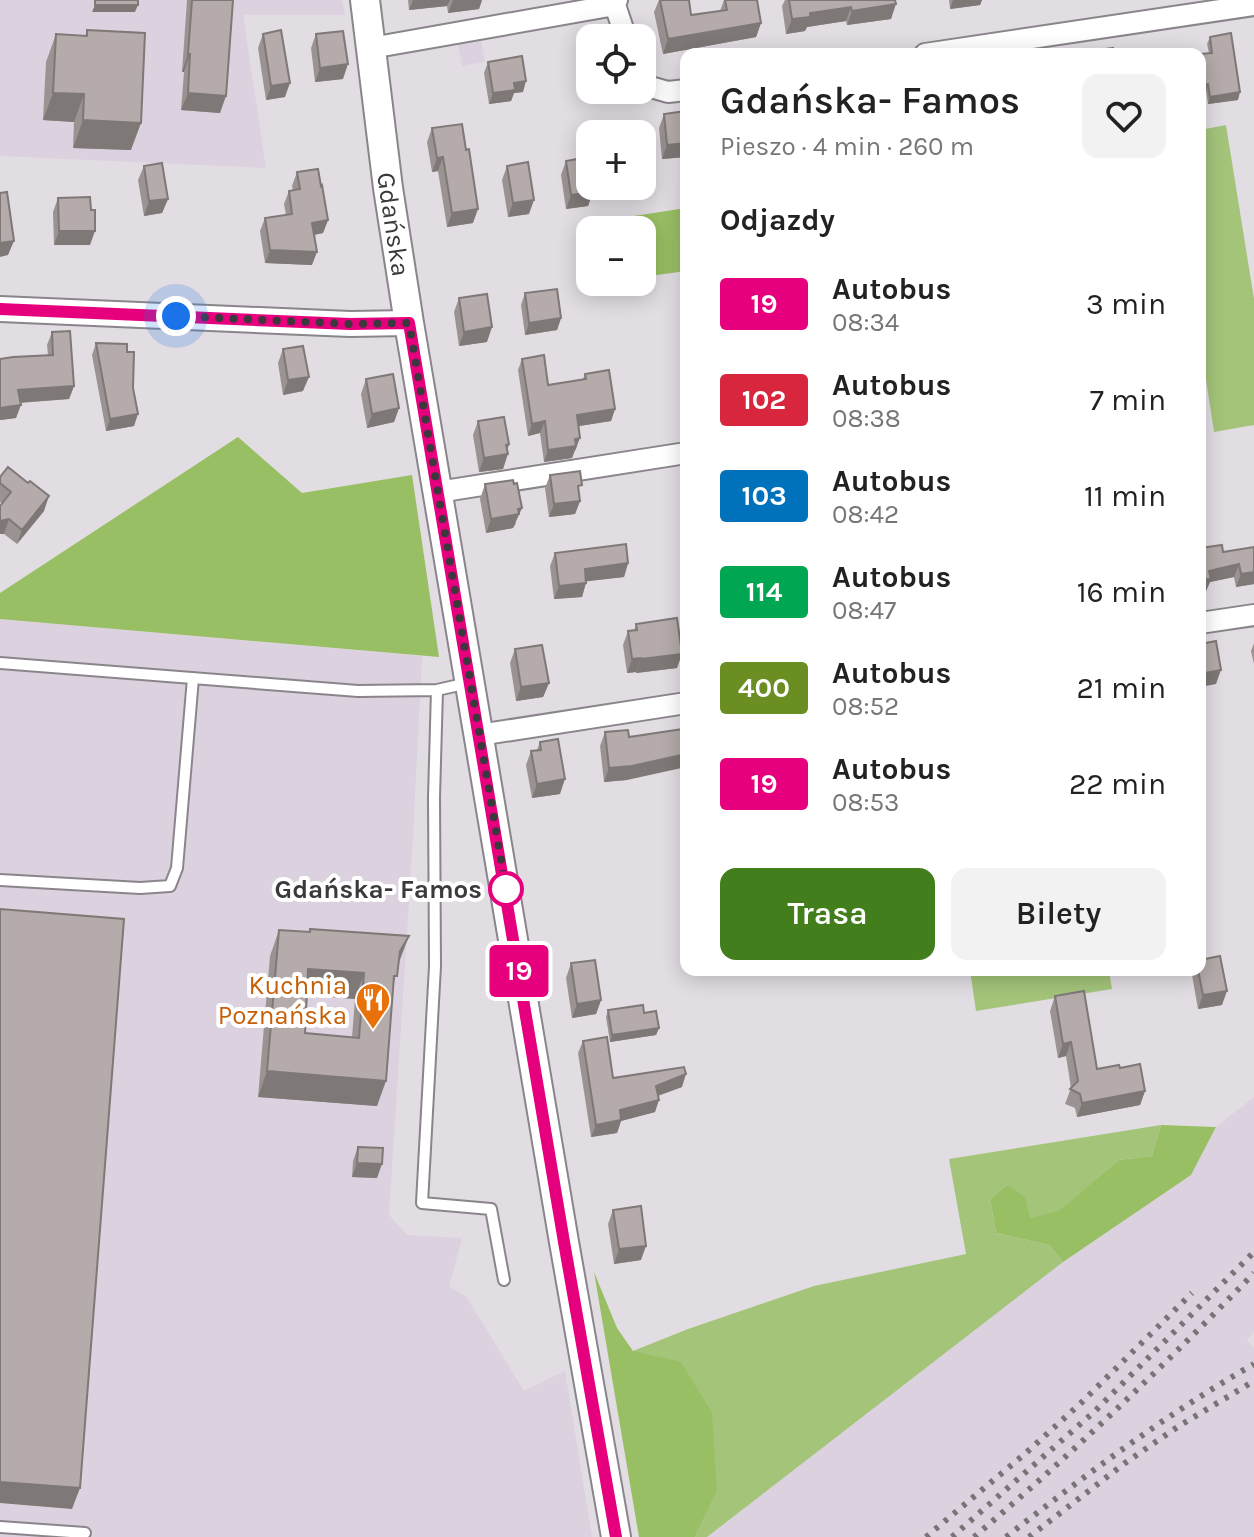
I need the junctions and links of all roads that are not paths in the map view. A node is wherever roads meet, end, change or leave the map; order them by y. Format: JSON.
{"nodes":[{"id":1,"x":365,"y":0,"type":"edge"},
{"id":2,"x":616,"y":3,"type":"edge"},
{"id":3,"x":1254,"y":5,"type":"edge"},
{"id":4,"x":622,"y":24,"type":"edge"},
{"id":5,"x":371,"y":48,"type":"junction"},
{"id":6,"x":965,"y":48,"type":"edge"},
{"id":7,"x":656,"y":89,"type":"edge"},
{"id":8,"x":680,"y":91,"type":"edge"},
{"id":9,"x":0,"y":309,"type":"edge"},
{"id":10,"x":409,"y":323,"type":"junction"},
{"id":11,"x":680,"y":454,"type":"edge"},
{"id":12,"x":438,"y":492,"type":"junction"},
{"id":13,"x":1254,"y":615,"type":"edge"},
{"id":14,"x":1206,"y":622,"type":"edge"},
{"id":15,"x":0,"y":663,"type":"edge"},
{"id":16,"x":193,"y":678,"type":"junction"},
{"id":17,"x":470,"y":683,"type":"junction"},
{"id":18,"x":437,"y":690,"type":"junction"},
{"id":19,"x":680,"y":704,"type":"edge"},
{"id":20,"x":479,"y":735,"type":"junction"},
{"id":21,"x":0,"y":880,"type":"edge"},
{"id":22,"x":504,"y":1280,"type":"dead end"},
{"id":23,"x":0,"y":1527,"type":"edge"},
{"id":24,"x":85,"y":1533,"type":"dead end"},
{"id":25,"x":616,"y":1537,"type":"edge"}],
"edges":[{"from":1,"to":5,"type":"main road","name":"Gdańska"},
{"from":2,"to":4,"type":"street"},
{"from":2,"to":5,"type":"street"},
{"from":3,"to":6,"type":"street"},
{"from":5,"to":10,"type":"main road","name":"Gdańska"},
{"from":7,"to":8,"type":"street"},
{"from":9,"to":10,"type":"street"},
{"from":10,"to":12,"type":"main road","name":"Gdańska"},
{"from":11,"to":12,"type":"street"},
{"from":12,"to":17,"type":"main road","name":"Gdańska"},
{"from":13,"to":14,"type":"street"},
{"from":15,"to":16,"type":"lane"},
{"from":16,"to":18,"type":"lane"},
{"from":16,"to":21,"type":"lane"},
{"from":17,"to":18,"type":"lane"},
{"from":17,"to":20,"type":"main road","name":"Gdańska"},
{"from":18,"to":22,"type":"lane"},
{"from":19,"to":20,"type":"street"},
{"from":20,"to":25,"type":"main road","name":"Gdańska"},
{"from":23,"to":24,"type":"lane"}]}
